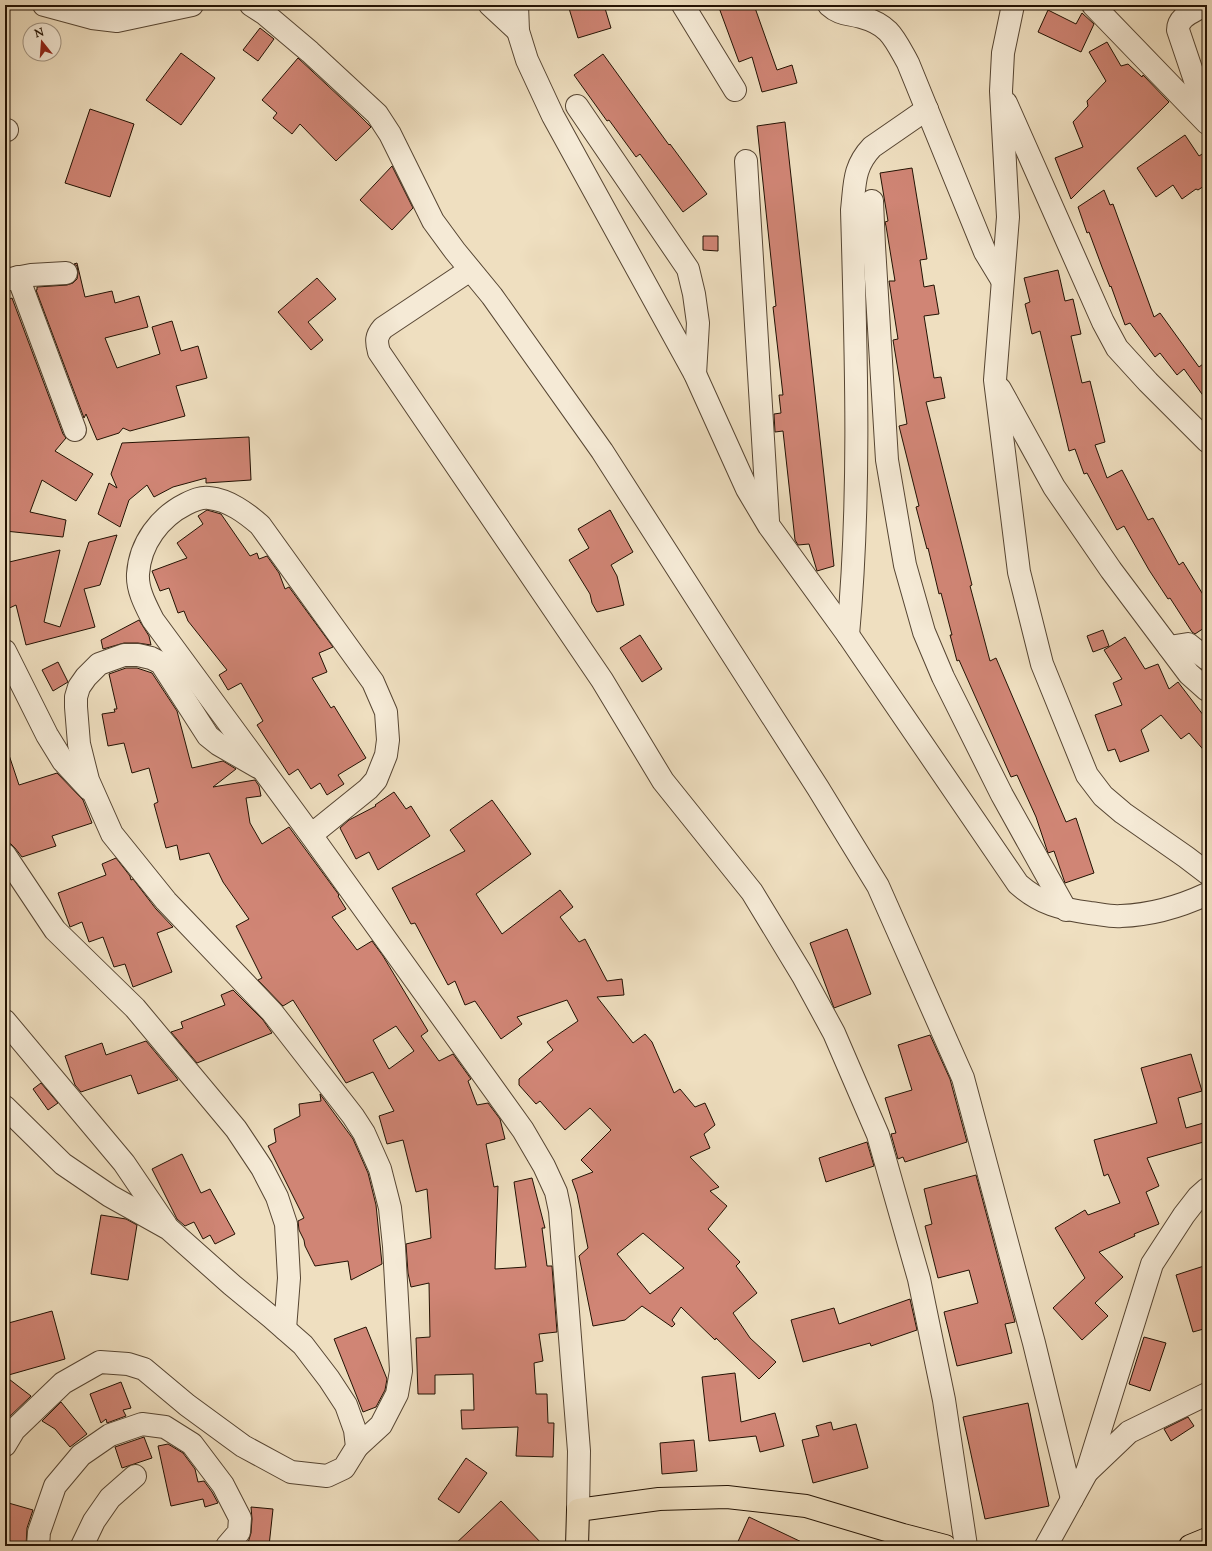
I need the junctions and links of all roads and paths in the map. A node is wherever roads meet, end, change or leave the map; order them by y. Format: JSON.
{"nodes":[{"id":1,"x":44,"y":5,"type":"edge"},
{"id":2,"x":192,"y":5,"type":"edge"},
{"id":3,"x":251,"y":5,"type":"edge"},
{"id":4,"x":490,"y":5,"type":"edge"},
{"id":5,"x":517,"y":5,"type":"edge"},
{"id":6,"x":683,"y":5,"type":"edge"},
{"id":7,"x":829,"y":5,"type":"edge"},
{"id":8,"x":1013,"y":5,"type":"edge"},
{"id":9,"x":1093,"y":5,"type":"edge"},
{"id":10,"x":1204,"y":5,"type":"edge"},
{"id":11,"x":518,"y":31,"type":"junction"},
{"id":12,"x":735,"y":90,"type":"dead end"},
{"id":13,"x":1001,"y":90,"type":"junction"},
{"id":14,"x":577,"y":106,"type":"dead end"},
{"id":15,"x":927,"y":109,"type":"junction"},
{"id":16,"x":1207,"y":116,"type":"edge"},
{"id":17,"x":1207,"y":123,"type":"edge"},
{"id":18,"x":746,"y":161,"type":"dead end"},
{"id":19,"x":872,"y":201,"type":"dead end"},
{"id":20,"x":470,"y":270,"type":"junction"},
{"id":21,"x":66,"y":273,"type":"dead end"},
{"id":22,"x":11,"y":278,"type":"edge"},
{"id":23,"x":1002,"y":280,"type":"junction"},
{"id":24,"x":695,"y":374,"type":"junction"},
{"id":25,"x":995,"y":380,"type":"junction"},
{"id":26,"x":75,"y":430,"type":"dead end"},
{"id":27,"x":1207,"y":441,"type":"edge"},
{"id":28,"x":769,"y":526,"type":"junction"},
{"id":29,"x":848,"y":635,"type":"junction"},
{"id":30,"x":1169,"y":647,"type":"junction"},
{"id":31,"x":5,"y":651,"type":"edge"},
{"id":32,"x":1207,"y":659,"type":"edge"},
{"id":33,"x":1207,"y":690,"type":"edge"},
{"id":34,"x":264,"y":770,"type":"junction"},
{"id":35,"x":94,"y":794,"type":"junction"},
{"id":36,"x":311,"y":835,"type":"junction"},
{"id":37,"x":5,"y":855,"type":"edge"},
{"id":38,"x":1207,"y":873,"type":"edge"},
{"id":39,"x":1207,"y":894,"type":"edge"},
{"id":40,"x":1066,"y":910,"type":"junction"},
{"id":41,"x":5,"y":1021,"type":"edge"},
{"id":42,"x":5,"y":1107,"type":"edge"},
{"id":43,"x":1207,"y":1189,"type":"edge"},
{"id":44,"x":169,"y":1229,"type":"junction"},
{"id":45,"x":285,"y":1329,"type":"junction"},
{"id":46,"x":1207,"y":1394,"type":"edge"},
{"id":47,"x":5,"y":1445,"type":"edge"},
{"id":48,"x":357,"y":1447,"type":"junction"},
{"id":49,"x":1087,"y":1472,"type":"junction"},
{"id":50,"x":135,"y":1476,"type":"dead end"},
{"id":51,"x":1072,"y":1499,"type":"junction"},
{"id":52,"x":578,"y":1510,"type":"junction"},
{"id":53,"x":1207,"y":1539,"type":"edge"},
{"id":54,"x":38,"y":1546,"type":"edge"},
{"id":55,"x":82,"y":1546,"type":"edge"},
{"id":56,"x":227,"y":1546,"type":"edge"},
{"id":57,"x":577,"y":1546,"type":"edge"},
{"id":58,"x":945,"y":1546,"type":"edge"},
{"id":59,"x":966,"y":1546,"type":"edge"},
{"id":60,"x":1046,"y":1546,"type":"edge"},
{"id":61,"x":1190,"y":1546,"type":"edge"}],
"edges":[{"from":1,"to":2,"type":"street"},
{"from":3,"to":20,"type":"street"},
{"from":4,"to":11,"type":"street"},
{"from":5,"to":11,"type":"street"},
{"from":6,"to":12,"type":"street"},
{"from":7,"to":15,"type":"street"},
{"from":8,"to":13,"type":"street"},
{"from":9,"to":17,"type":"street"},
{"from":10,"to":16,"type":"street"},
{"from":11,"to":24,"type":"street"},
{"from":13,"to":23,"type":"street"},
{"from":13,"to":27,"type":"street"},
{"from":14,"to":24,"type":"street"},
{"from":15,"to":23,"type":"street"},
{"from":15,"to":29,"type":"street"},
{"from":18,"to":28,"type":"street"},
{"from":19,"to":40,"type":"street"},
{"from":20,"to":51,"type":"street"},
{"from":20,"to":59,"type":"street"},
{"from":21,"to":22,"type":"street"},
{"from":22,"to":26,"type":"street"},
{"from":23,"to":25,"type":"street"},
{"from":24,"to":28,"type":"street"},
{"from":25,"to":30,"type":"street"},
{"from":25,"to":38,"type":"street"},
{"from":28,"to":29,"type":"street"},
{"from":29,"to":40,"type":"street"},
{"from":30,"to":32,"type":"street"},
{"from":30,"to":33,"type":"street"},
{"from":31,"to":35,"type":"street"},
{"from":34,"to":35,"type":"street"},
{"from":34,"to":36,"type":"street"},
{"from":34,"to":36,"type":"street"},
{"from":35,"to":48,"type":"street"},
{"from":36,"to":52,"type":"street"},
{"from":37,"to":45,"type":"street"},
{"from":39,"to":40,"type":"street"},
{"from":41,"to":44,"type":"street"},
{"from":42,"to":44,"type":"street"},
{"from":43,"to":49,"type":"street"},
{"from":44,"to":45,"type":"street"},
{"from":45,"to":48,"type":"street"},
{"from":46,"to":49,"type":"street"},
{"from":47,"to":48,"type":"street"},
{"from":49,"to":51,"type":"street"},
{"from":50,"to":55,"type":"street"},
{"from":51,"to":60,"type":"street"},
{"from":52,"to":57,"type":"main road"},
{"from":52,"to":58,"type":"main road"},
{"from":53,"to":61,"type":"main road"},
{"from":54,"to":56,"type":"street"}]}
